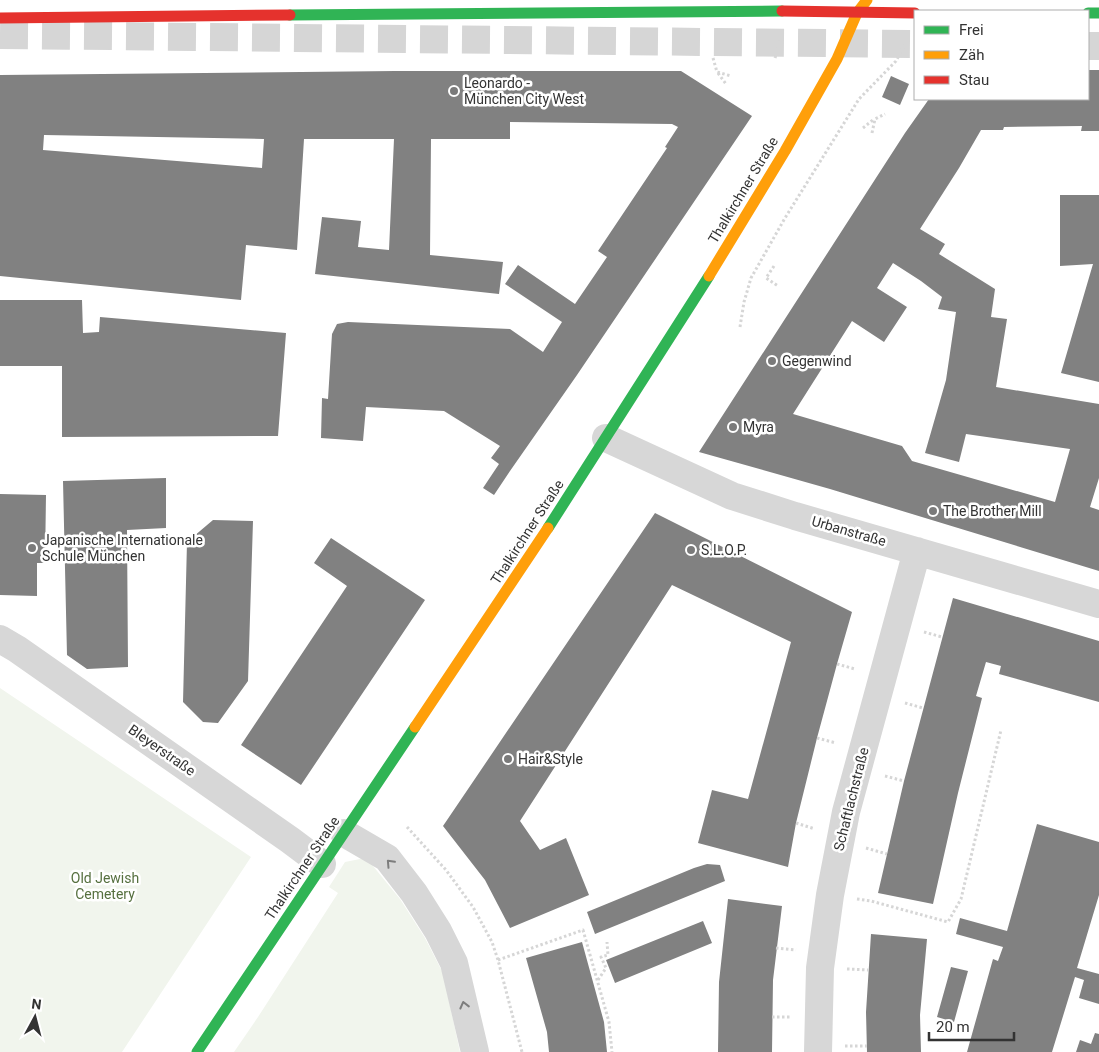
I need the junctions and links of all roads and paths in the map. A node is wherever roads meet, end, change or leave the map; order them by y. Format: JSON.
{"nodes":[{"id":1,"x":855,"y":0,"type":"edge"},
{"id":2,"x":867,"y":0,"type":"edge"},
{"id":3,"x":139,"y":8,"type":"edge"},
{"id":4,"x":857,"y":13,"type":"junction"},
{"id":5,"x":914,"y":13,"type":"edge"},
{"id":6,"x":0,"y":18,"type":"edge"},
{"id":7,"x":911,"y":34,"type":"dead end"},
{"id":8,"x":713,"y":58,"type":"dead end"},
{"id":9,"x":717,"y":72,"type":"junction"},
{"id":10,"x":731,"y":76,"type":"dead end"},
{"id":11,"x":726,"y":84,"type":"dead end"},
{"id":12,"x":885,"y":114,"type":"dead end"},
{"id":13,"x":875,"y":119,"type":"junction"},
{"id":14,"x":863,"y":128,"type":"dead end"},
{"id":15,"x":872,"y":133,"type":"dead end"},
{"id":16,"x":774,"y":266,"type":"dead end"},
{"id":17,"x":778,"y":286,"type":"dead end"},
{"id":18,"x":740,"y":327,"type":"dead end"},
{"id":19,"x":606,"y":438,"type":"junction"},
{"id":20,"x":917,"y":551,"type":"junction"},
{"id":21,"x":1099,"y":604,"type":"edge"},
{"id":22,"x":0,"y":639,"type":"edge"},
{"id":23,"x":1000,"y":730,"type":"dead end"},
{"id":24,"x":407,"y":826,"type":"dead end"},
{"id":25,"x":344,"y":833,"type":"junction"},
{"id":26,"x":322,"y":864,"type":"junction"},
{"id":27,"x":830,"y":895,"type":"junction"},
{"id":28,"x":607,"y":942,"type":"dead end"},
{"id":29,"x":498,"y":960,"type":"junction"},
{"id":30,"x":598,"y":980,"type":"junction"},
{"id":31,"x":196,"y":1052,"type":"edge"},
{"id":32,"x":475,"y":1052,"type":"edge"},
{"id":33,"x":522,"y":1052,"type":"edge"},
{"id":34,"x":612,"y":1052,"type":"edge"},
{"id":35,"x":818,"y":1052,"type":"edge"}],
"edges":[{"from":1,"to":4,"type":"street"},
{"from":2,"to":4,"type":"street","name":"Thalkirchner Straße"},
{"from":3,"to":4,"type":"street"},
{"from":3,"to":6,"type":"street"},
{"from":4,"to":5,"type":"street"},
{"from":4,"to":19,"type":"street","name":"Thalkirchner Straße"},
{"from":7,"to":18,"type":"path"},
{"from":8,"to":9,"type":"path"},
{"from":9,"to":10,"type":"path"},
{"from":9,"to":11,"type":"path"},
{"from":12,"to":13,"type":"path"},
{"from":13,"to":14,"type":"path"},
{"from":13,"to":15,"type":"path"},
{"from":16,"to":17,"type":"path"},
{"from":19,"to":20,"type":"street","name":"Urbanstraße"},
{"from":19,"to":25,"type":"street","name":"Thalkirchner Straße"},
{"from":20,"to":21,"type":"street","name":"Urbanstraße"},
{"from":20,"to":27,"type":"street","name":"Schaftlachstraße"},
{"from":22,"to":26,"type":"street","name":"Bleyerstraße"},
{"from":23,"to":27,"type":"path"},
{"from":24,"to":29,"type":"path"},
{"from":25,"to":26,"type":"street","name":"Thalkirchner Straße"},
{"from":32,"to":25,"type":"street","one_way":true},
{"from":26,"to":31,"type":"street","name":"Thalkirchner Straße"},
{"from":27,"to":35,"type":"street","name":"Schaftlachstraße"},
{"from":28,"to":30,"type":"path"},
{"from":29,"to":30,"type":"path"},
{"from":29,"to":33,"type":"path"},
{"from":30,"to":34,"type":"path"}]}
